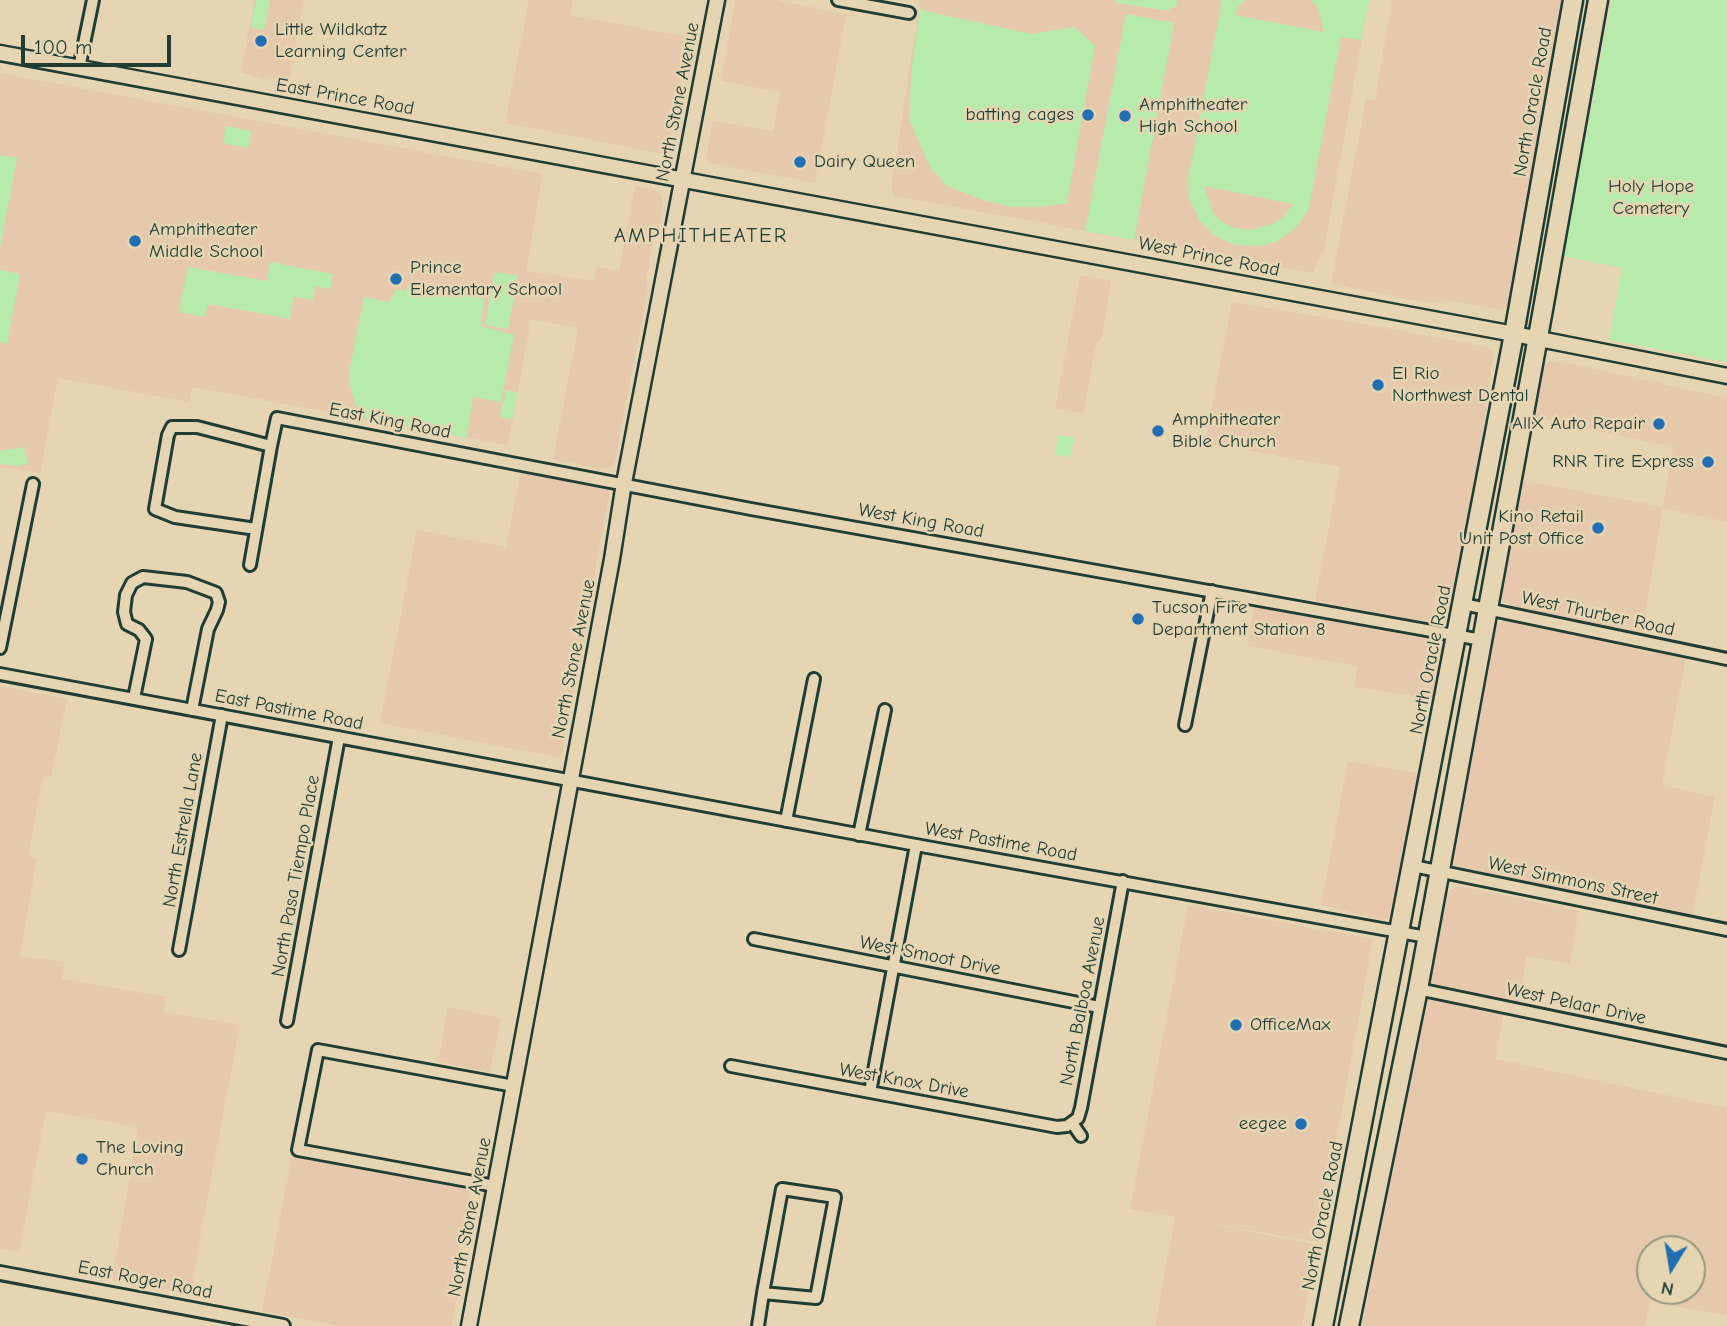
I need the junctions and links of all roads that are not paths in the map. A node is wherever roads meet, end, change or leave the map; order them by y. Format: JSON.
{"nodes":[{"id":1,"x":93,"y":0,"type":"edge"},
{"id":2,"x":717,"y":0,"type":"edge"},
{"id":3,"x":838,"y":0,"type":"edge"},
{"id":4,"x":1573,"y":0,"type":"edge"},
{"id":5,"x":1598,"y":0,"type":"edge"},
{"id":6,"x":909,"y":13,"type":"dead end"},
{"id":7,"x":0,"y":53,"type":"edge"},
{"id":8,"x":79,"y":68,"type":"junction"},
{"id":9,"x":683,"y":178,"type":"junction"},
{"id":10,"x":1514,"y":334,"type":"junction"},
{"id":11,"x":1538,"y":338,"type":"junction"},
{"id":12,"x":1727,"y":376,"type":"edge"},
{"id":13,"x":271,"y":446,"type":"junction"},
{"id":14,"x":624,"y":483,"type":"junction"},
{"id":15,"x":33,"y":484,"type":"dead end"},
{"id":16,"x":256,"y":529,"type":"junction"},
{"id":17,"x":250,"y":565,"type":"dead end"},
{"id":18,"x":1212,"y":591,"type":"junction"},
{"id":19,"x":1463,"y":604,"type":"junction"},
{"id":20,"x":1488,"y":609,"type":"junction"},
{"id":21,"x":1457,"y":635,"type":"junction"},
{"id":22,"x":1482,"y":640,"type":"junction"},
{"id":23,"x":0,"y":648,"type":"edge"},
{"id":24,"x":1727,"y":659,"type":"edge"},
{"id":25,"x":0,"y":674,"type":"edge"},
{"id":26,"x":814,"y":679,"type":"dead end"},
{"id":27,"x":134,"y":698,"type":"junction"},
{"id":28,"x":192,"y":710,"type":"junction"},
{"id":29,"x":885,"y":710,"type":"dead end"},
{"id":30,"x":222,"y":715,"type":"junction"},
{"id":31,"x":1185,"y":725,"type":"dead end"},
{"id":32,"x":339,"y":737,"type":"junction"},
{"id":33,"x":571,"y":781,"type":"junction"},
{"id":34,"x":786,"y":821,"type":"junction"},
{"id":35,"x":859,"y":835,"type":"junction"},
{"id":36,"x":916,"y":845,"type":"junction"},
{"id":37,"x":1413,"y":866,"type":"junction"},
{"id":38,"x":1439,"y":871,"type":"junction"},
{"id":39,"x":1123,"y":881,"type":"junction"},
{"id":40,"x":1727,"y":930,"type":"edge"},
{"id":41,"x":1399,"y":932,"type":"junction"},
{"id":42,"x":1427,"y":937,"type":"junction"},
{"id":43,"x":754,"y":939,"type":"dead end"},
{"id":44,"x":179,"y":950,"type":"dead end"},
{"id":45,"x":893,"y":966,"type":"junction"},
{"id":46,"x":1418,"y":989,"type":"junction"},
{"id":47,"x":1099,"y":1007,"type":"junction"},
{"id":48,"x":287,"y":1021,"type":"dead end"},
{"id":49,"x":1727,"y":1053,"type":"edge"},
{"id":50,"x":731,"y":1066,"type":"dead end"},
{"id":51,"x":514,"y":1086,"type":"junction"},
{"id":52,"x":870,"y":1092,"type":"junction"},
{"id":53,"x":1072,"y":1124,"type":"junction"},
{"id":54,"x":1082,"y":1136,"type":"dead end"},
{"id":55,"x":495,"y":1186,"type":"junction"},
{"id":56,"x":1342,"y":1229,"type":"junction"},
{"id":57,"x":1367,"y":1234,"type":"junction"},
{"id":58,"x":0,"y":1273,"type":"edge"},
{"id":59,"x":763,"y":1293,"type":"junction"},
{"id":60,"x":283,"y":1326,"type":"edge"},
{"id":61,"x":469,"y":1326,"type":"edge"},
{"id":62,"x":758,"y":1326,"type":"edge"},
{"id":63,"x":1323,"y":1326,"type":"edge"},
{"id":64,"x":1349,"y":1326,"type":"edge"}],
"edges":[{"from":1,"to":8,"type":"street"},
{"from":2,"to":9,"type":"main road","name":"North Stone Avenue"},
{"from":3,"to":6,"type":"street"},
{"from":4,"to":10,"type":"highway","name":"North Oracle Road"},
{"from":5,"to":11,"type":"highway"},
{"from":7,"to":8,"type":"main road","name":"East Prince Road"},
{"from":8,"to":9,"type":"main road","name":"East Prince Road"},
{"from":9,"to":10,"type":"main road","name":"West Prince Road"},
{"from":9,"to":14,"type":"main road","name":"North Stone Avenue"},
{"from":10,"to":11,"type":"main road","name":"West Prince Road"},
{"from":10,"to":19,"type":"highway","name":"North Oracle Road"},
{"from":11,"to":12,"type":"main road","name":"West Prince Road"},
{"from":11,"to":20,"type":"highway"},
{"from":13,"to":14,"type":"street","name":"East King Road"},
{"from":13,"to":16,"type":"street"},
{"from":13,"to":16,"type":"street"},
{"from":14,"to":18,"type":"street","name":"West King Road"},
{"from":14,"to":33,"type":"main road","name":"North Stone Avenue"},
{"from":15,"to":23,"type":"street"},
{"from":16,"to":17,"type":"street"},
{"from":18,"to":21,"type":"street","name":"West King Road"},
{"from":18,"to":31,"type":"street"},
{"from":19,"to":20,"type":"street","name":"West Thurber Road"},
{"from":19,"to":21,"type":"highway","name":"North Oracle Road"},
{"from":20,"to":22,"type":"highway"},
{"from":20,"to":24,"type":"street","name":"West Thurber Road"},
{"from":21,"to":22,"type":"street","name":"West King Road"},
{"from":21,"to":37,"type":"highway","name":"North Oracle Road"},
{"from":22,"to":38,"type":"highway"},
{"from":25,"to":27,"type":"street","name":"East Pastime Road"},
{"from":26,"to":34,"type":"street"},
{"from":27,"to":28,"type":"street","name":"East Pastime Road"},
{"from":27,"to":28,"type":"street"},
{"from":28,"to":30,"type":"street","name":"East Pastime Road"},
{"from":29,"to":35,"type":"street"},
{"from":30,"to":32,"type":"street","name":"East Pastime Road"},
{"from":30,"to":44,"type":"street","name":"North Estrella Lane"},
{"from":32,"to":33,"type":"street","name":"East Pastime Road"},
{"from":32,"to":48,"type":"street","name":"North Pasa Tiempo Place"},
{"from":33,"to":34,"type":"street","name":"West Pastime Road"},
{"from":33,"to":51,"type":"main road","name":"North Stone Avenue"},
{"from":34,"to":35,"type":"street","name":"West Pastime Road"},
{"from":35,"to":36,"type":"street","name":"West Pastime Road"},
{"from":36,"to":39,"type":"street","name":"West Pastime Road"},
{"from":36,"to":45,"type":"street"},
{"from":37,"to":38,"type":"street","name":"West Simmons Street"},
{"from":37,"to":41,"type":"highway","name":"North Oracle Road"},
{"from":38,"to":40,"type":"street","name":"West Simmons Street"},
{"from":38,"to":42,"type":"highway"},
{"from":39,"to":41,"type":"street","name":"West Pastime Road"},
{"from":39,"to":47,"type":"street","name":"North Balboa Avenue"},
{"from":41,"to":42,"type":"street","name":"West Pastime Road"},
{"from":41,"to":56,"type":"highway","name":"North Oracle Road"},
{"from":42,"to":46,"type":"highway"},
{"from":43,"to":45,"type":"street","name":"West Smoot Drive"},
{"from":45,"to":47,"type":"street","name":"West Smoot Drive"},
{"from":45,"to":52,"type":"street"},
{"from":46,"to":49,"type":"street","name":"West Pelaar Drive"},
{"from":46,"to":57,"type":"highway"},
{"from":47,"to":53,"type":"street","name":"North Balboa Avenue"},
{"from":50,"to":52,"type":"street","name":"West Knox Drive"},
{"from":51,"to":55,"type":"main road","name":"North Stone Avenue"},
{"from":51,"to":55,"type":"street"},
{"from":52,"to":53,"type":"street","name":"West Knox Drive"},
{"from":53,"to":54,"type":"street"},
{"from":55,"to":61,"type":"main road","name":"North Stone Avenue"},
{"from":56,"to":57,"type":"highway"},
{"from":56,"to":63,"type":"highway","name":"North Oracle Road"},
{"from":57,"to":64,"type":"highway"},
{"from":58,"to":60,"type":"street","name":"East Roger Road"},
{"from":59,"to":59,"type":"street"},
{"from":59,"to":62,"type":"street"}]}
